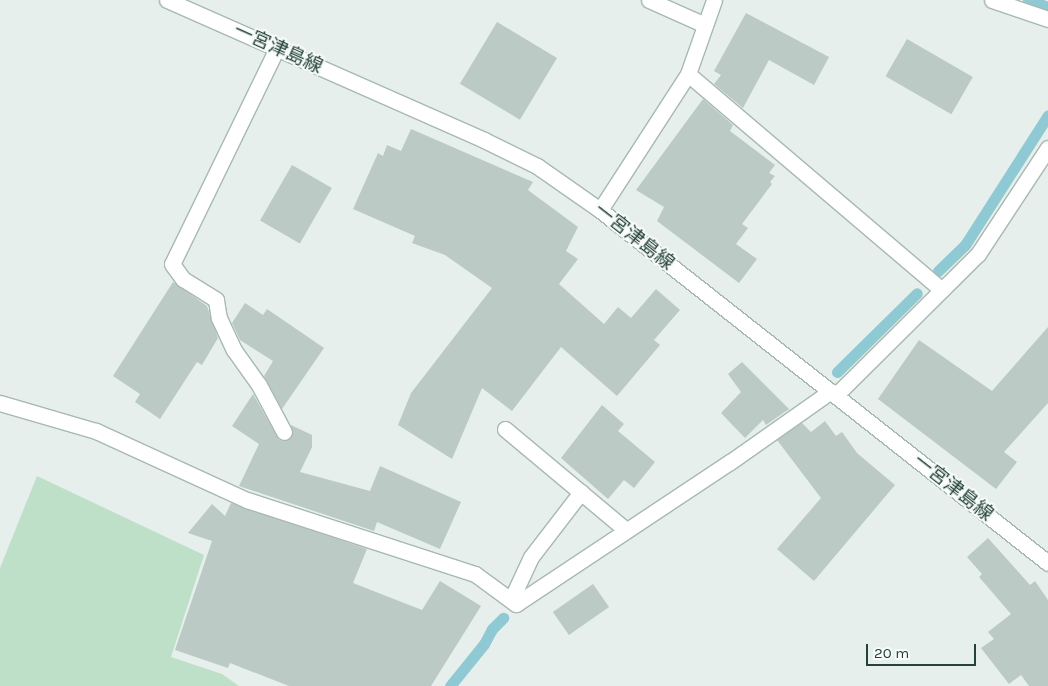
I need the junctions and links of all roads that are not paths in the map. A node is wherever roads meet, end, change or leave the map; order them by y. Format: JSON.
{"nodes":[{"id":1,"x":167,"y":0,"type":"edge"},
{"id":2,"x":649,"y":0,"type":"edge"},
{"id":3,"x":714,"y":0,"type":"edge"},
{"id":4,"x":992,"y":0,"type":"edge"},
{"id":5,"x":1048,"y":18,"type":"edge"},
{"id":6,"x":705,"y":24,"type":"junction"},
{"id":7,"x":277,"y":48,"type":"junction"},
{"id":8,"x":688,"y":74,"type":"junction"},
{"id":9,"x":1048,"y":148,"type":"edge"},
{"id":10,"x":600,"y":210,"type":"junction"},
{"id":11,"x":942,"y":290,"type":"junction"},
{"id":12,"x":833,"y":393,"type":"junction"},
{"id":13,"x":0,"y":404,"type":"edge"},
{"id":14,"x":504,"y":429,"type":"dead end"},
{"id":15,"x":284,"y":432,"type":"dead end"},
{"id":16,"x":581,"y":492,"type":"junction"},
{"id":17,"x":626,"y":530,"type":"junction"},
{"id":18,"x":1048,"y":563,"type":"edge"},
{"id":19,"x":511,"y":600,"type":"junction"}],
"edges":[{"from":1,"to":7,"type":"street","name":"一宮津島線"},
{"from":2,"to":6,"type":"street"},
{"from":3,"to":6,"type":"street"},
{"from":4,"to":5,"type":"street"},
{"from":6,"to":8,"type":"street"},
{"from":7,"to":10,"type":"street","name":"一宮津島線"},
{"from":7,"to":15,"type":"street"},
{"from":8,"to":10,"type":"street"},
{"from":8,"to":11,"type":"street"},
{"from":9,"to":11,"type":"street"},
{"from":10,"to":12,"type":"street","name":"一宮津島線"},
{"from":11,"to":12,"type":"street"},
{"from":12,"to":17,"type":"street"},
{"from":12,"to":18,"type":"street","name":"一宮津島線"},
{"from":13,"to":19,"type":"street"},
{"from":14,"to":16,"type":"street"},
{"from":16,"to":17,"type":"street"},
{"from":16,"to":19,"type":"street"},
{"from":17,"to":19,"type":"street"}]}
